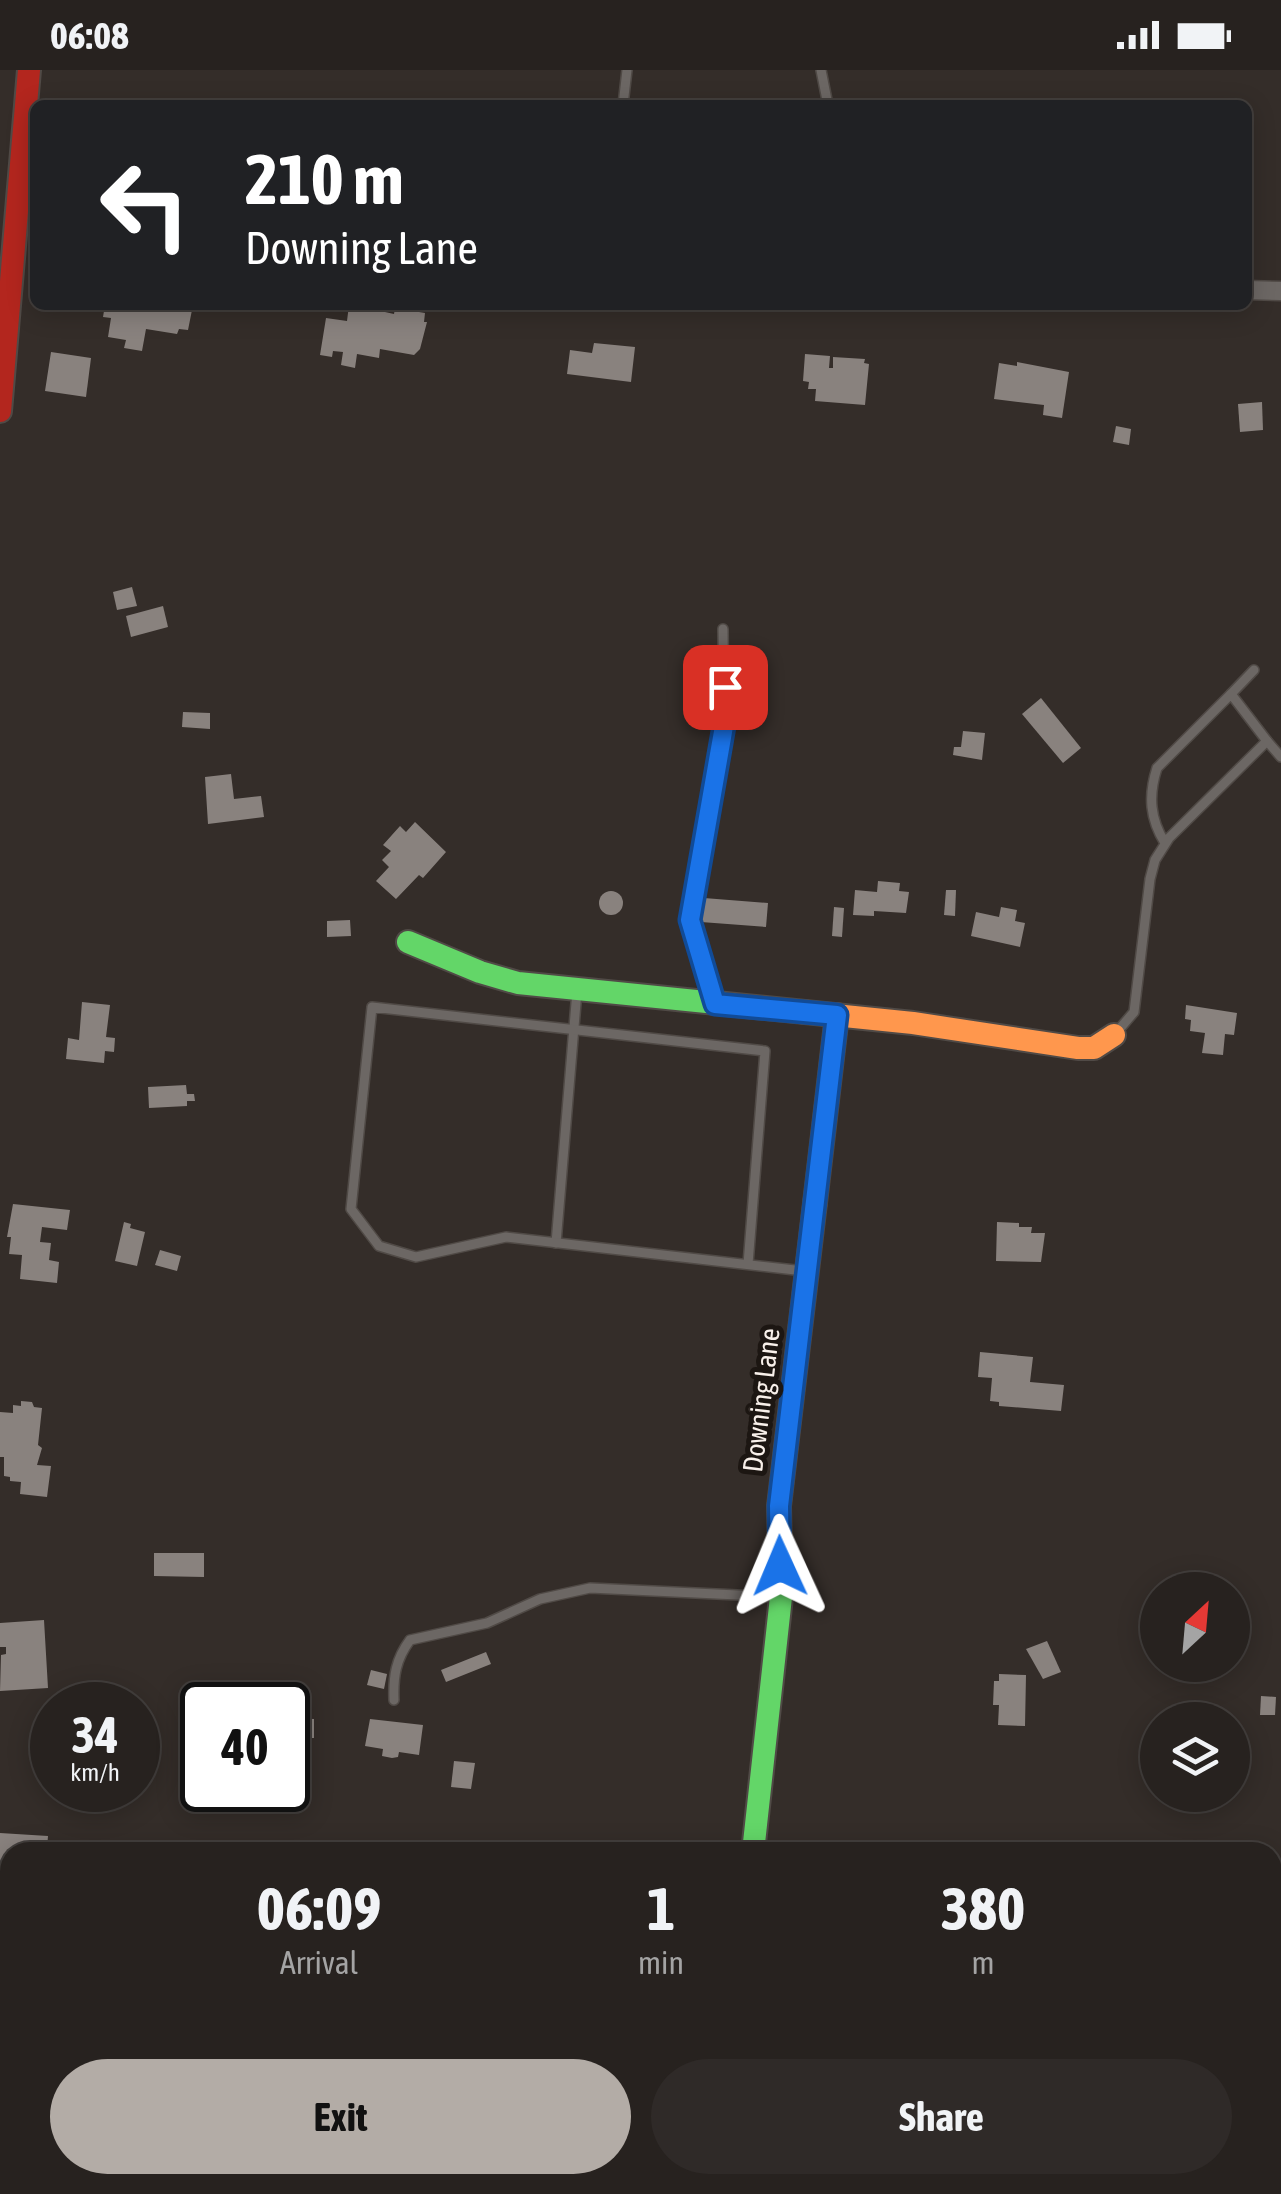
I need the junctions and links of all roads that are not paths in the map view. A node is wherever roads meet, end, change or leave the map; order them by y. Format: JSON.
{"nodes":[{"id":1,"x":30,"y":70,"type":"edge"},
{"id":2,"x":627,"y":70,"type":"edge"},
{"id":3,"x":821,"y":70,"type":"edge"},
{"id":4,"x":624,"y":100,"type":"edge"},
{"id":5,"x":827,"y":100,"type":"edge"},
{"id":6,"x":29,"y":141,"type":"edge"},
{"id":7,"x":1252,"y":290,"type":"edge"},
{"id":8,"x":1281,"y":291,"type":"edge"},
{"id":9,"x":0,"y":411,"type":"edge"},
{"id":10,"x":723,"y":628,"type":"dead end"},
{"id":11,"x":1254,"y":670,"type":"dead end"},
{"id":12,"x":1231,"y":694,"type":"junction"},
{"id":13,"x":1267,"y":741,"type":"junction"},
{"id":14,"x":1281,"y":757,"type":"edge"},
{"id":15,"x":1165,"y":844,"type":"junction"},
{"id":16,"x":408,"y":942,"type":"dead end"},
{"id":17,"x":578,"y":989,"type":"junction"},
{"id":18,"x":715,"y":1004,"type":"junction"},
{"id":19,"x":837,"y":1015,"type":"junction"},
{"id":20,"x":574,"y":1028,"type":"junction"},
{"id":21,"x":1114,"y":1035,"type":"joint"},
{"id":22,"x":556,"y":1242,"type":"junction"},
{"id":23,"x":748,"y":1264,"type":"junction"},
{"id":24,"x":807,"y":1271,"type":"junction"},
{"id":25,"x":781,"y":1597,"type":"junction"},
{"id":26,"x":394,"y":1700,"type":"dead end"},
{"id":27,"x":755,"y":1842,"type":"edge"}],
"edges":[{"from":1,"to":6,"type":"street"},
{"from":2,"to":4,"type":"lane"},
{"from":3,"to":5,"type":"lane"},
{"from":6,"to":9,"type":"street"},
{"from":7,"to":8,"type":"street"},
{"from":10,"to":18,"type":"lane"},
{"from":11,"to":12,"type":"lane"},
{"from":12,"to":13,"type":"lane"},
{"from":12,"to":15,"type":"lane"},
{"from":13,"to":14,"type":"lane"},
{"from":13,"to":15,"type":"lane"},
{"from":15,"to":21,"type":"lane"},
{"from":16,"to":17,"type":"street"},
{"from":17,"to":18,"type":"street"},
{"from":17,"to":20,"type":"lane"},
{"from":18,"to":19,"type":"street"},
{"from":19,"to":21,"type":"street"},
{"from":19,"to":24,"type":"street","name":"Downing Lane"},
{"from":20,"to":22,"type":"lane"},
{"from":20,"to":22,"type":"lane"},
{"from":20,"to":23,"type":"lane"},
{"from":22,"to":23,"type":"lane"},
{"from":23,"to":24,"type":"lane"},
{"from":24,"to":25,"type":"street","name":"Downing Lane"},
{"from":25,"to":26,"type":"lane"},
{"from":25,"to":27,"type":"street","name":"Downing Lane"}]}
